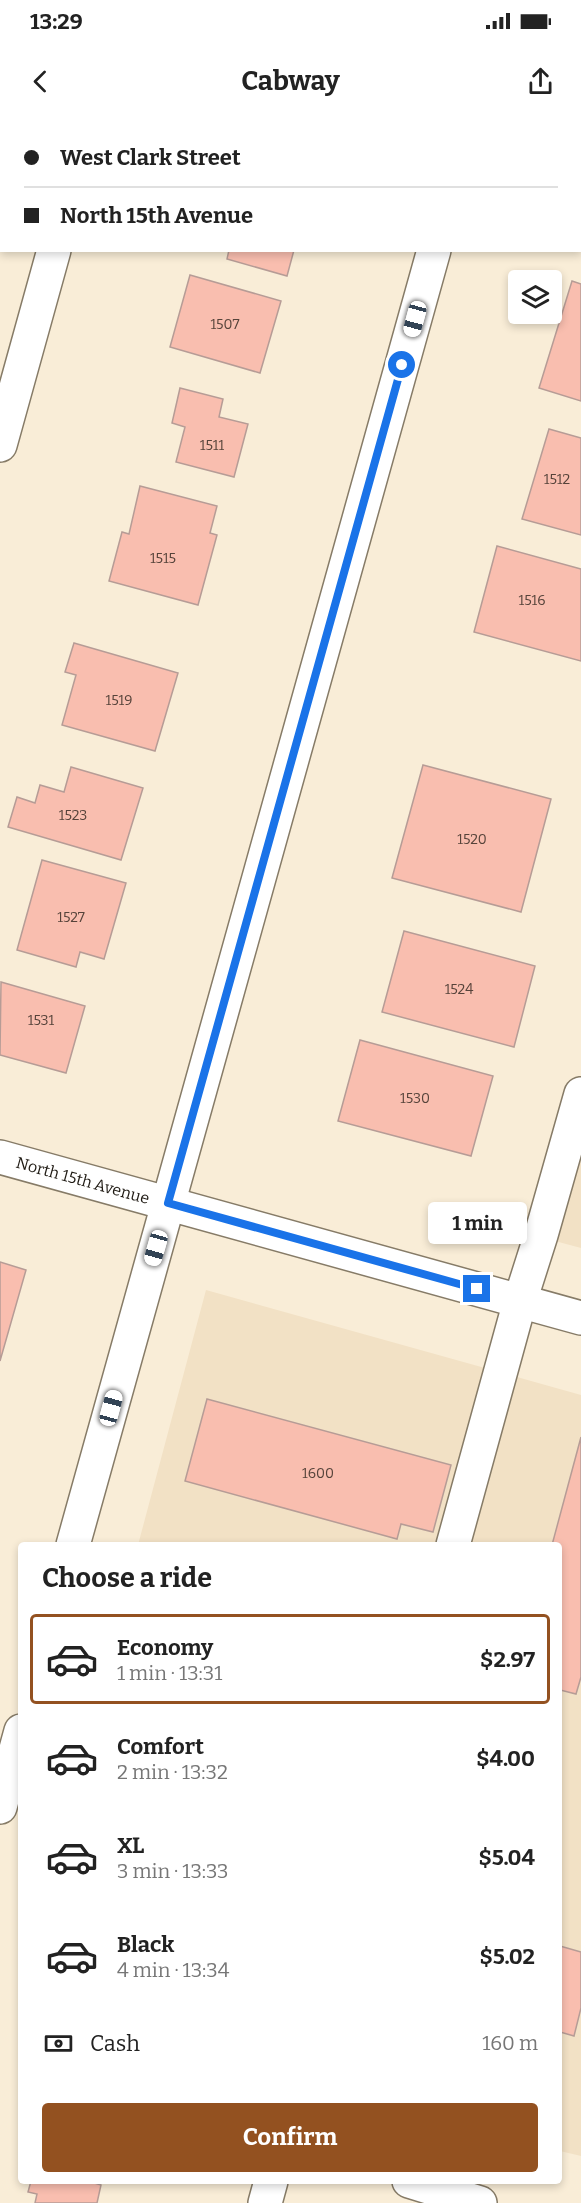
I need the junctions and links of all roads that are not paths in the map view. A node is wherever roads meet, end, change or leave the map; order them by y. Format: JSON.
{"nodes":[{"id":1,"x":53,"y":252,"type":"edge"},
{"id":2,"x":433,"y":252,"type":"edge"},
{"id":3,"x":0,"y":445,"type":"edge"},
{"id":4,"x":581,"y":1094,"type":"edge"},
{"id":5,"x":0,"y":1156,"type":"edge"},
{"id":6,"x":168,"y":1203,"type":"junction"},
{"id":7,"x":520,"y":1301,"type":"junction"},
{"id":8,"x":581,"y":1318,"type":"edge"},
{"id":9,"x":74,"y":1542,"type":"edge"},
{"id":10,"x":454,"y":1542,"type":"edge"},
{"id":11,"x":18,"y":1742,"type":"edge"},
{"id":12,"x":0,"y":1807,"type":"edge"},
{"id":13,"x":270,"y":2184,"type":"edge"},
{"id":14,"x":419,"y":2184,"type":"edge"},
{"id":15,"x":265,"y":2203,"type":"edge"},
{"id":16,"x":480,"y":2203,"type":"edge"}],
"edges":[{"from":1,"to":3,"type":"street"},
{"from":2,"to":6,"type":"street"},
{"from":4,"to":7,"type":"street"},
{"from":5,"to":6,"type":"street","name":"North 15th Avenue"},
{"from":6,"to":7,"type":"street","name":"North 15th Avenue"},
{"from":6,"to":9,"type":"street"},
{"from":7,"to":8,"type":"street","name":"North 15th Avenue"},
{"from":7,"to":10,"type":"street"},
{"from":11,"to":12,"type":"street"},
{"from":13,"to":15,"type":"street"},
{"from":14,"to":16,"type":"street"}]}
